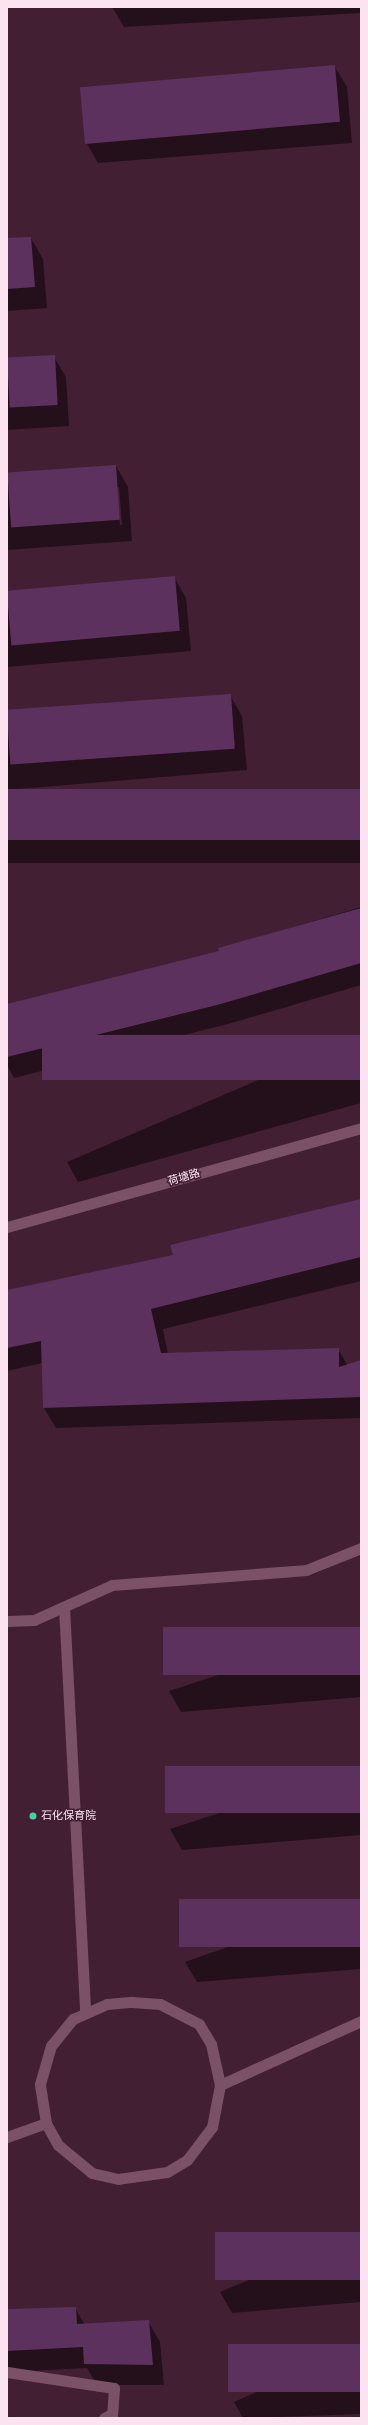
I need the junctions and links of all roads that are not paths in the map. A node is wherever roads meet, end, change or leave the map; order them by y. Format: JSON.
{"nodes":[{"id":1,"x":361,"y":1128,"type":"edge"},
{"id":2,"x":7,"y":1227,"type":"edge"},
{"id":3,"x":361,"y":1548,"type":"edge"},
{"id":4,"x":64,"y":1607,"type":"junction"},
{"id":5,"x":7,"y":1622,"type":"edge"},
{"id":6,"x":85,"y":2011,"type":"junction"},
{"id":7,"x":361,"y":2021,"type":"edge"},
{"id":8,"x":220,"y":2085,"type":"junction"},
{"id":9,"x":46,"y":2123,"type":"junction"},
{"id":10,"x":7,"y":2137,"type":"edge"},
{"id":11,"x":7,"y":2372,"type":"edge"},
{"id":12,"x":104,"y":2418,"type":"edge"}],
"edges":[{"from":1,"to":2,"type":"street","name":"荷塘路"},
{"from":3,"to":4,"type":"street"},
{"from":4,"to":5,"type":"street"},
{"from":4,"to":6,"type":"street"},
{"from":6,"to":8,"type":"street"},
{"from":6,"to":9,"type":"street"},
{"from":7,"to":8,"type":"street"},
{"from":8,"to":9,"type":"street"},
{"from":9,"to":10,"type":"street"},
{"from":11,"to":12,"type":"street"}]}
